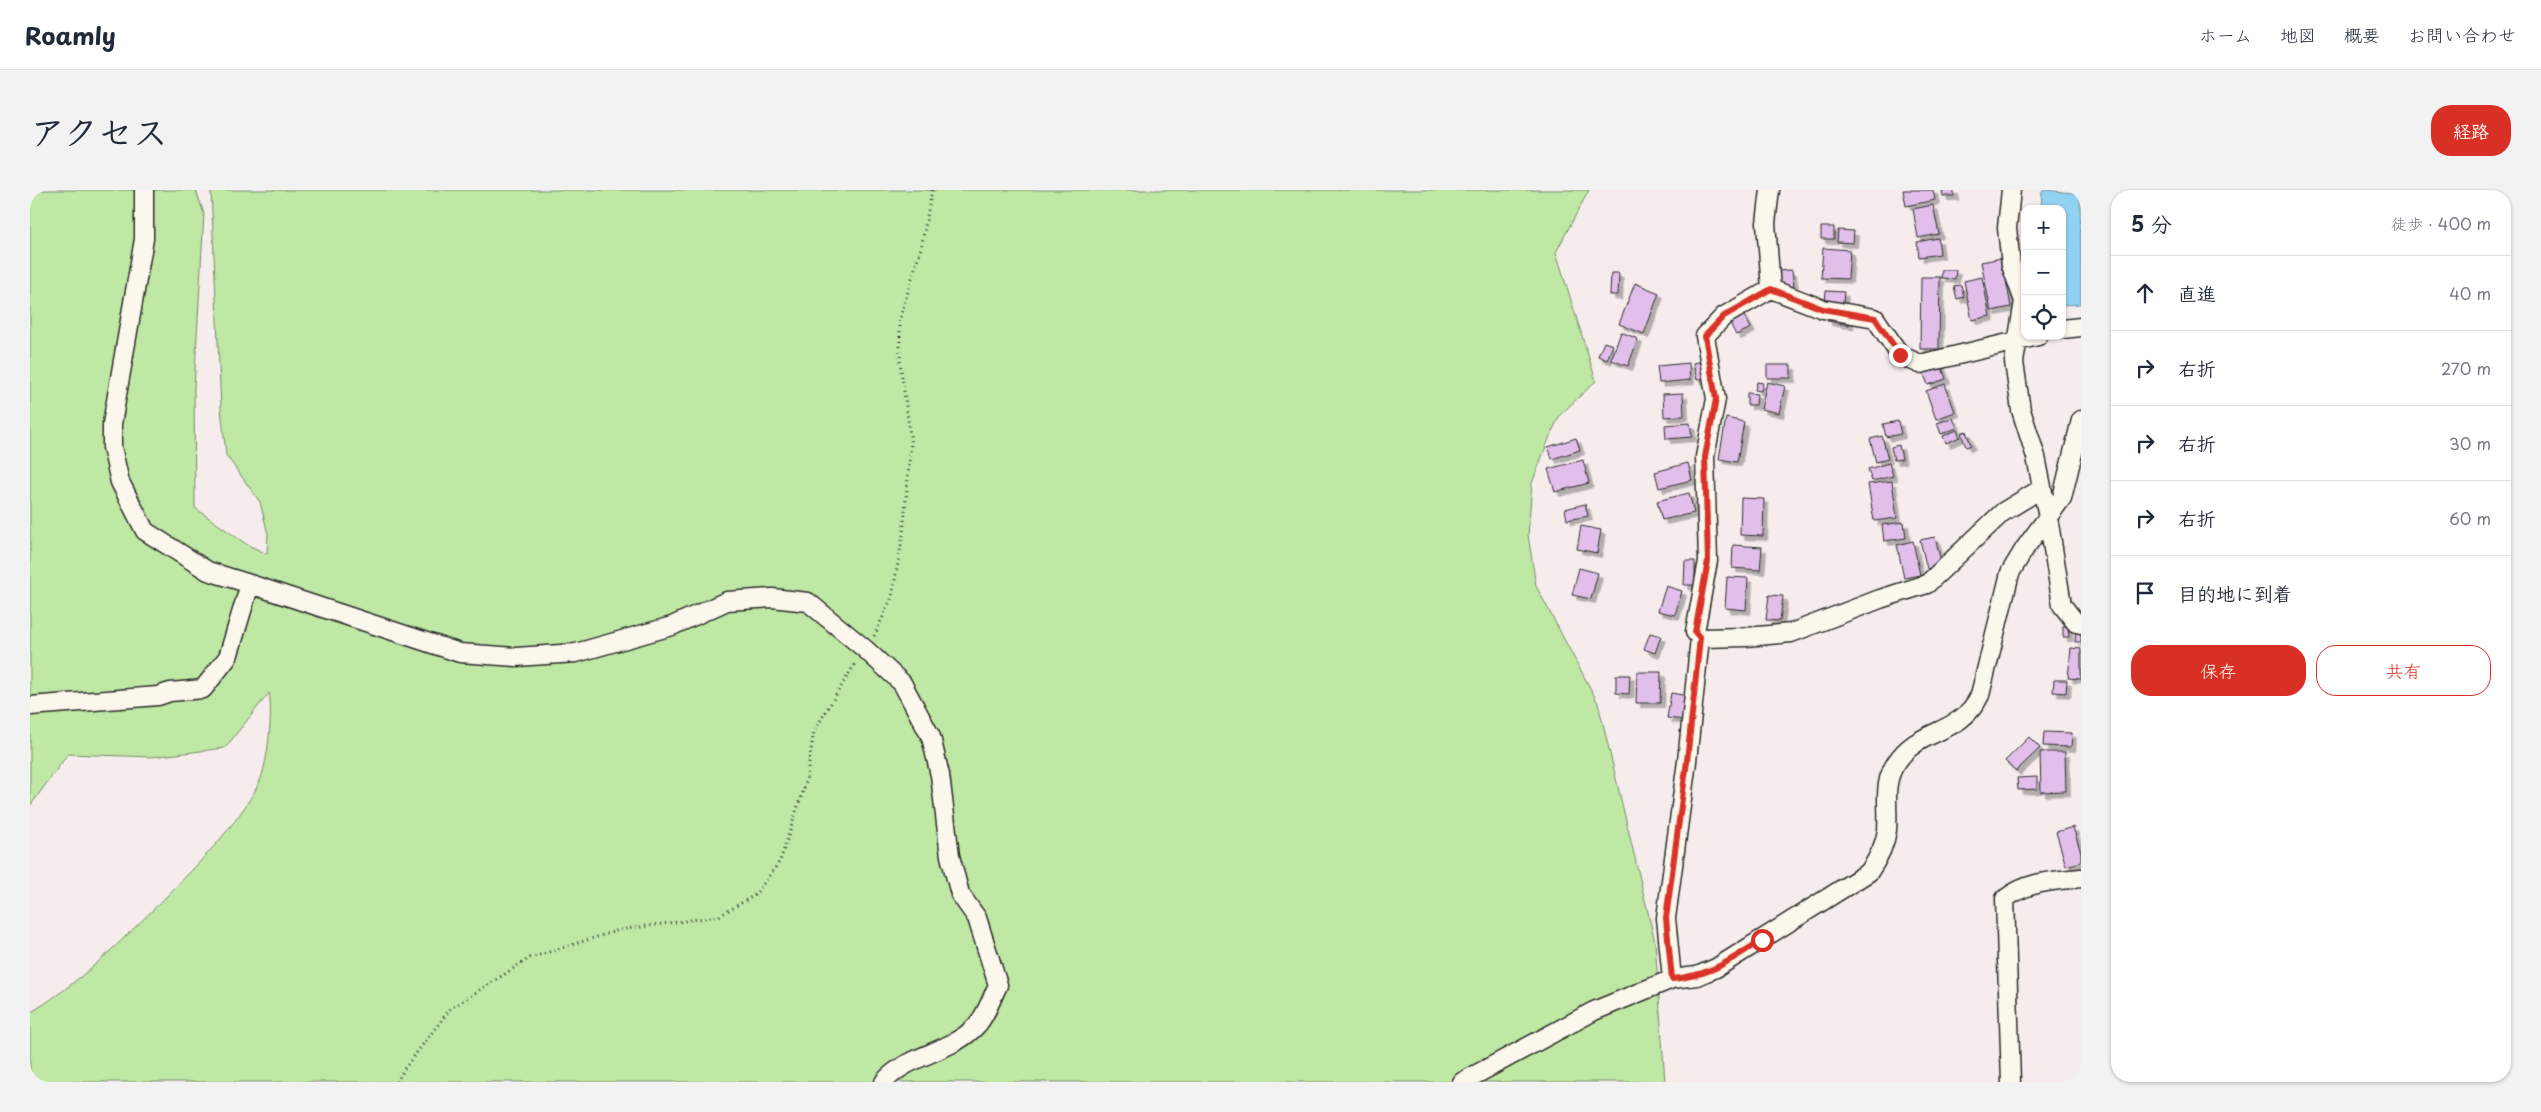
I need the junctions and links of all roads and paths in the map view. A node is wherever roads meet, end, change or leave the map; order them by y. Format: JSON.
{"nodes":[{"id":1,"x":144,"y":190,"type":"edge"},
{"id":2,"x":932,"y":190,"type":"edge"},
{"id":3,"x":1770,"y":190,"type":"edge"},
{"id":4,"x":2012,"y":190,"type":"edge"},
{"id":5,"x":1771,"y":289,"type":"junction"},
{"id":6,"x":2081,"y":327,"type":"edge"},
{"id":7,"x":2066,"y":329,"type":"edge"},
{"id":8,"x":2024,"y":340,"type":"edge"},
{"id":9,"x":2017,"y":342,"type":"junction"},
{"id":10,"x":2081,"y":420,"type":"edge"},
{"id":11,"x":2041,"y":489,"type":"junction"},
{"id":12,"x":2048,"y":517,"type":"junction"},
{"id":13,"x":250,"y":584,"type":"junction"},
{"id":14,"x":2081,"y":624,"type":"edge"},
{"id":15,"x":1700,"y":638,"type":"junction"},
{"id":16,"x":865,"y":649,"type":"junction"},
{"id":17,"x":30,"y":706,"type":"edge"},
{"id":18,"x":2081,"y":878,"type":"edge"},
{"id":19,"x":1672,"y":979,"type":"junction"},
{"id":20,"x":397,"y":1082,"type":"edge"},
{"id":21,"x":884,"y":1082,"type":"edge"},
{"id":22,"x":1462,"y":1082,"type":"edge"},
{"id":23,"x":2011,"y":1082,"type":"edge"}],
"edges":[{"from":1,"to":13,"type":"street"},
{"from":2,"to":16,"type":"path"},
{"from":3,"to":5,"type":"street"},
{"from":4,"to":9,"type":"street"},
{"from":5,"to":9,"type":"street"},
{"from":5,"to":15,"type":"street"},
{"from":6,"to":7,"type":"street"},
{"from":8,"to":9,"type":"street"},
{"from":9,"to":11,"type":"street"},
{"from":10,"to":12,"type":"street"},
{"from":11,"to":12,"type":"street"},
{"from":11,"to":15,"type":"street"},
{"from":12,"to":14,"type":"street"},
{"from":12,"to":19,"type":"street"},
{"from":13,"to":16,"type":"street"},
{"from":13,"to":17,"type":"street"},
{"from":15,"to":19,"type":"street"},
{"from":16,"to":20,"type":"path"},
{"from":16,"to":21,"type":"street"},
{"from":18,"to":23,"type":"street"},
{"from":19,"to":22,"type":"street"}]}
